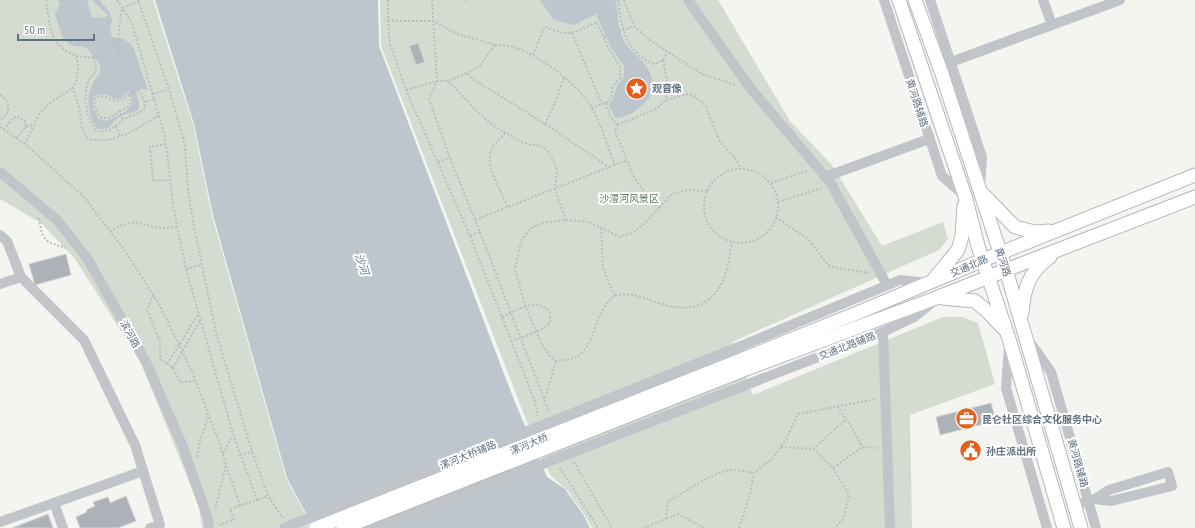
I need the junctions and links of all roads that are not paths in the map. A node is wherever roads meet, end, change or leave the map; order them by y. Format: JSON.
{"nodes":[{"id":1,"x":688,"y":0,"type":"edge"},
{"id":2,"x":884,"y":0,"type":"edge"},
{"id":3,"x":899,"y":0,"type":"edge"},
{"id":4,"x":916,"y":0,"type":"edge"},
{"id":5,"x":930,"y":0,"type":"edge"},
{"id":6,"x":1043,"y":0,"type":"edge"},
{"id":7,"x":1120,"y":0,"type":"edge"},
{"id":8,"x":1052,"y":25,"type":"junction"},
{"id":9,"x":951,"y":62,"type":"junction"},
{"id":10,"x":929,"y":139,"type":"junction"},
{"id":11,"x":0,"y":172,"type":"edge"},
{"id":12,"x":1195,"y":175,"type":"edge"},
{"id":13,"x":828,"y":181,"type":"junction"},
{"id":14,"x":980,"y":191,"type":"junction"},
{"id":15,"x":964,"y":196,"type":"junction"},
{"id":16,"x":1195,"y":197,"type":"edge"},
{"id":17,"x":1056,"y":231,"type":"junction"},
{"id":18,"x":0,"y":235,"type":"edge"},
{"id":19,"x":1060,"y":249,"type":"junction"},
{"id":20,"x":1000,"y":253,"type":"junction"},
{"id":21,"x":983,"y":260,"type":"junction"},
{"id":22,"x":1006,"y":270,"type":"junction"},
{"id":23,"x":21,"y":277,"type":"junction"},
{"id":24,"x":988,"y":277,"type":"junction"},
{"id":25,"x":930,"y":283,"type":"junction"},
{"id":26,"x":0,"y":284,"type":"edge"},
{"id":27,"x":887,"y":285,"type":"junction"},
{"id":28,"x":936,"y":298,"type":"junction"},
{"id":29,"x":1022,"y":323,"type":"junction"},
{"id":30,"x":883,"y":332,"type":"junction"},
{"id":31,"x":1025,"y":336,"type":"junction"},
{"id":32,"x":1008,"y":337,"type":"junction"},
{"id":33,"x":743,"y":358,"type":"junction"},
{"id":34,"x":143,"y":471,"type":"junction"},
{"id":35,"x":1092,"y":500,"type":"junction"},
{"id":36,"x":54,"y":503,"type":"junction"},
{"id":37,"x":1074,"y":505,"type":"junction"},
{"id":38,"x":0,"y":522,"type":"edge"},
{"id":39,"x":285,"y":524,"type":"edge"},
{"id":40,"x":214,"y":527,"type":"edge"},
{"id":41,"x":63,"y":528,"type":"edge"},
{"id":42,"x":150,"y":528,"type":"edge"},
{"id":43,"x":316,"y":528,"type":"edge"},
{"id":44,"x":343,"y":528,"type":"edge"},
{"id":45,"x":378,"y":528,"type":"edge"},
{"id":46,"x":890,"y":528,"type":"edge"},
{"id":47,"x":1047,"y":528,"type":"edge"},
{"id":48,"x":1064,"y":528,"type":"edge"},
{"id":49,"x":1081,"y":528,"type":"edge"},
{"id":50,"x":1096,"y":528,"type":"edge"}],
"edges":[{"from":1,"to":13,"type":"street"},
{"from":2,"to":10,"type":"street","name":"黄河路辅路"},
{"from":3,"to":15,"type":"main road","name":"黄河路"},
{"from":4,"to":14,"type":"main road","name":"黄河路"},
{"from":5,"to":9,"type":"street"},
{"from":6,"to":8,"type":"street"},
{"from":7,"to":8,"type":"street"},
{"from":8,"to":9,"type":"street"},
{"from":9,"to":14,"type":"street"},
{"from":10,"to":13,"type":"street"},
{"from":10,"to":15,"type":"street","name":"黄河路辅路"},
{"from":11,"to":40,"type":"street","name":"滨河路"},
{"from":12,"to":17,"type":"main road","name":"交通北路"},
{"from":13,"to":27,"type":"street"},
{"from":14,"to":17,"type":"main road"},
{"from":14,"to":20,"type":"main road","name":"黄河路"},
{"from":15,"to":21,"type":"main road","name":"黄河路"},
{"from":15,"to":25,"type":"main road"},
{"from":16,"to":19,"type":"main road","name":"交通北路"},
{"from":17,"to":20,"type":"main road","name":"交通北路"},
{"from":18,"to":23,"type":"street"},
{"from":19,"to":22,"type":"main road","name":"交通北路"},
{"from":19,"to":29,"type":"main road"},
{"from":20,"to":21,"type":"main road","name":"交通北路"},
{"from":20,"to":22,"type":"main road","name":"黄河路"},
{"from":21,"to":24,"type":"main road","name":"黄河路"},
{"from":21,"to":25,"type":"main road","name":"交通北路"},
{"from":22,"to":24,"type":"main road","name":"交通北路"},
{"from":22,"to":29,"type":"main road","name":"黄河路"},
{"from":23,"to":26,"type":"street"},
{"from":23,"to":34,"type":"street"},
{"from":24,"to":28,"type":"main road","name":"交通北路"},
{"from":24,"to":32,"type":"main road","name":"黄河路"},
{"from":25,"to":27,"type":"street"},
{"from":25,"to":33,"type":"main road","name":"交通北路"},
{"from":27,"to":33,"type":"street"},
{"from":28,"to":30,"type":"street","name":"交通北路辅路"},
{"from":28,"to":32,"type":"main road"},
{"from":28,"to":33,"type":"main road","name":"交通北路"},
{"from":29,"to":31,"type":"main road","name":"黄河路"},
{"from":30,"to":45,"type":"street","name":"交通北路辅路","bridge":true},
{"from":30,"to":46,"type":"street"},
{"from":31,"to":35,"type":"street","name":"黄河路辅路"},
{"from":31,"to":37,"type":"main road","name":"黄河路"},
{"from":32,"to":47,"type":"street"},
{"from":32,"to":48,"type":"main road","name":"黄河路"},
{"from":33,"to":39,"type":"street","name":"漯河大桥辅路","bridge":true},
{"from":33,"to":43,"type":"main road","name":"漯河大桥","bridge":true},
{"from":33,"to":44,"type":"main road","name":"漯河大桥","bridge":true},
{"from":34,"to":36,"type":"street"},
{"from":34,"to":42,"type":"street"},
{"from":35,"to":35,"type":"street"},
{"from":35,"to":37,"type":"street"},
{"from":35,"to":50,"type":"street","name":"黄河路辅路"},
{"from":36,"to":38,"type":"street"},
{"from":36,"to":41,"type":"street"},
{"from":37,"to":49,"type":"main road","name":"黄河路"}]}
